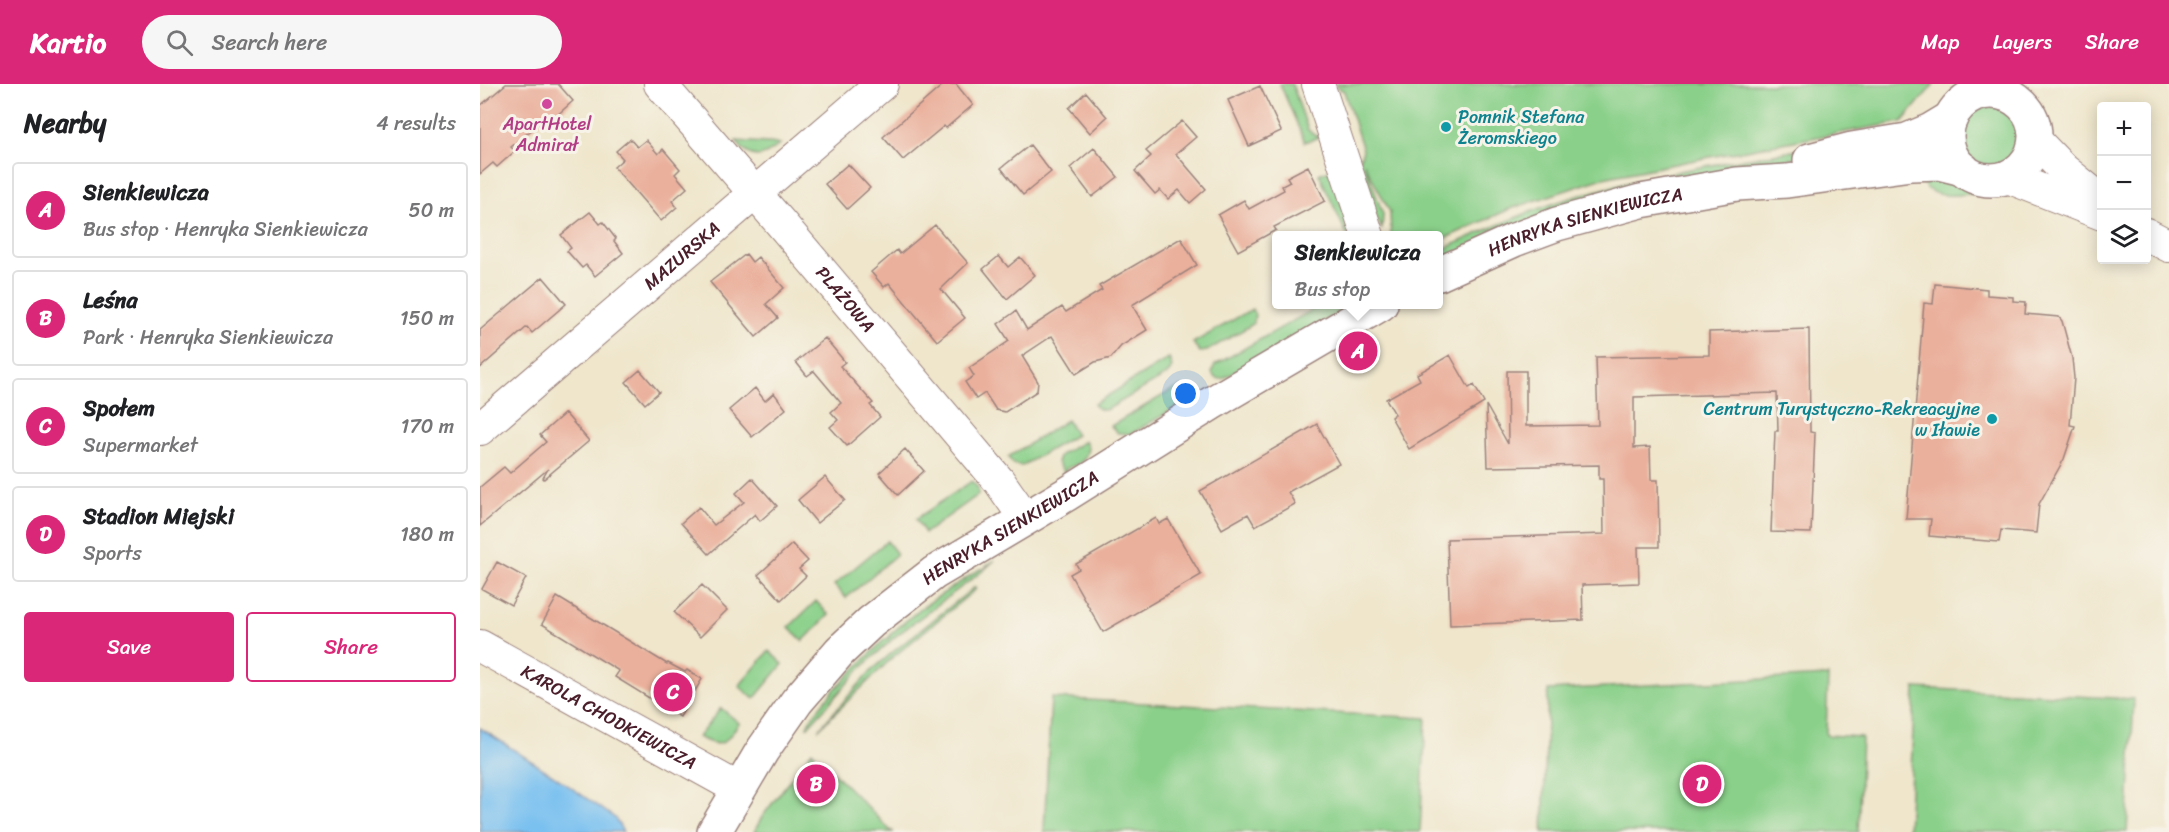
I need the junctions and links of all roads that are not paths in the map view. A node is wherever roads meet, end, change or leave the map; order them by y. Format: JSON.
{"nodes":[{"id":1,"x":660,"y":84,"type":"edge"},
{"id":2,"x":882,"y":84,"type":"edge"},
{"id":3,"x":1318,"y":84,"type":"edge"},
{"id":4,"x":2020,"y":94,"type":"edge"},
{"id":5,"x":1967,"y":100,"type":"edge"},
{"id":6,"x":2035,"y":140,"type":"junction"},
{"id":7,"x":1963,"y":169,"type":"junction"},
{"id":8,"x":2008,"y":177,"type":"junction"},
{"id":9,"x":1737,"y":184,"type":"junction"},
{"id":10,"x":756,"y":194,"type":"junction"},
{"id":11,"x":2097,"y":197,"type":"edge"},
{"id":12,"x":2097,"y":212,"type":"edge"},
{"id":13,"x":1366,"y":231,"type":"edge"},
{"id":14,"x":2151,"y":237,"type":"edge"},
{"id":15,"x":2169,"y":246,"type":"edge"},
{"id":16,"x":1443,"y":272,"type":"edge"},
{"id":17,"x":1372,"y":309,"type":"edge"},
{"id":18,"x":480,"y":429,"type":"edge"},
{"id":19,"x":1025,"y":518,"type":"junction"},
{"id":20,"x":480,"y":646,"type":"edge"},
{"id":21,"x":739,"y":789,"type":"junction"},
{"id":22,"x":714,"y":832,"type":"edge"}],
"edges":[{"from":1,"to":10,"type":"street","name":"PLAŻOWA"},
{"from":2,"to":10,"type":"street","name":"MAZURSKA"},
{"from":3,"to":13,"type":"street"},
{"from":4,"to":5,"type":"main road"},
{"from":4,"to":6,"type":"main road"},
{"from":5,"to":7,"type":"main road"},
{"from":5,"to":9,"type":"main road","name":"HENRYKA SIENKIEWICZA"},
{"from":6,"to":8,"type":"main road"},
{"from":6,"to":11,"type":"street"},
{"from":7,"to":8,"type":"main road"},
{"from":7,"to":9,"type":"main road","name":"HENRYKA SIENKIEWICZA"},
{"from":8,"to":12,"type":"street"},
{"from":9,"to":16,"type":"main road","name":"HENRYKA SIENKIEWICZA"},
{"from":10,"to":18,"type":"street","name":"MAZURSKA"},
{"from":10,"to":19,"type":"street","name":"PLAŻOWA"},
{"from":14,"to":15,"type":"street"},
{"from":17,"to":19,"type":"main road","name":"HENRYKA SIENKIEWICZA"},
{"from":19,"to":21,"type":"main road","name":"HENRYKA SIENKIEWICZA"},
{"from":20,"to":21,"type":"street","name":"KAROLA CHODKIEWICZA"},
{"from":21,"to":22,"type":"main road","name":"HENRYKA SIENKIEWICZA"}]}
